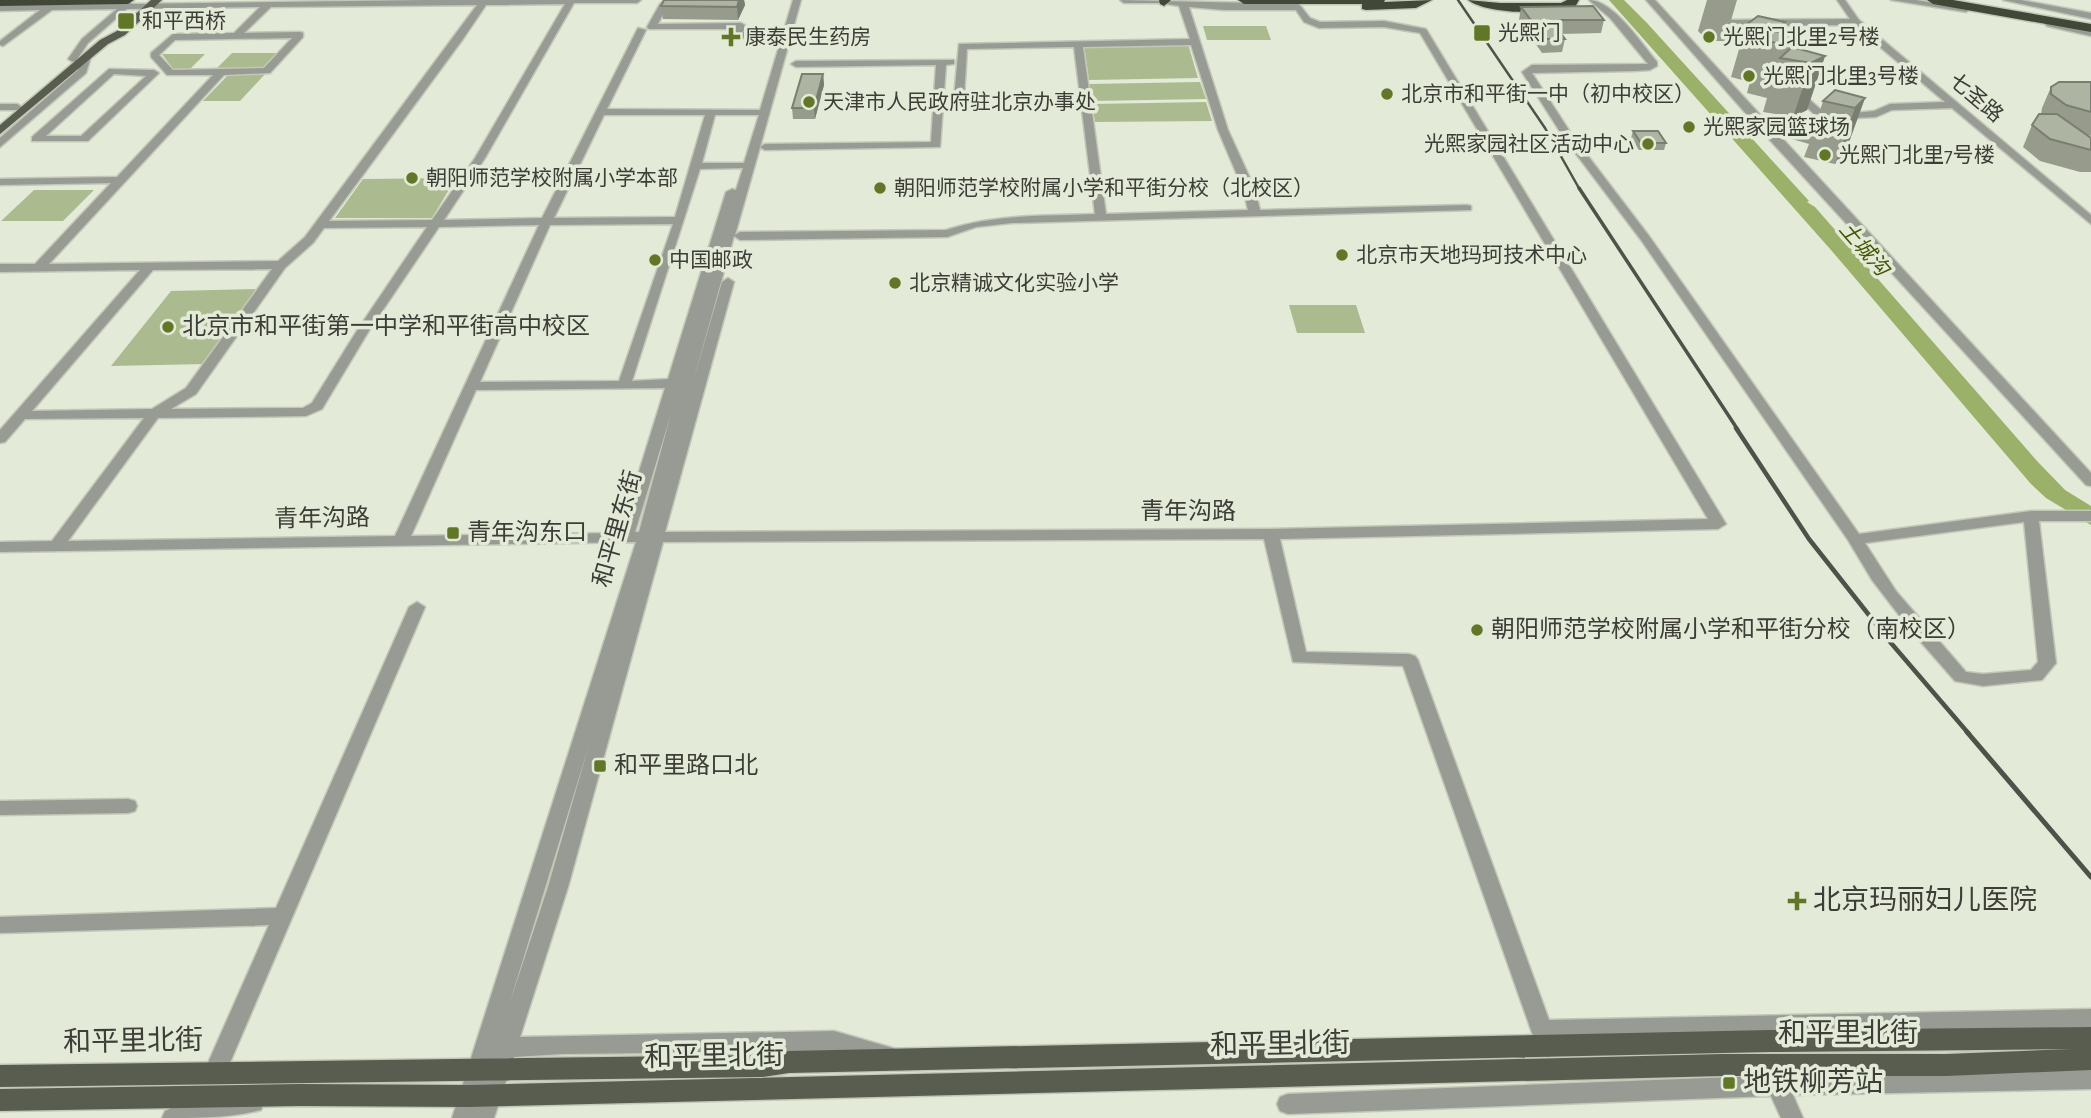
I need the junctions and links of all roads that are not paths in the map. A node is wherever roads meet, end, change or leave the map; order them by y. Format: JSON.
{"nodes":[{"id":1,"x":637,"y":0,"type":"edge"},
{"id":2,"x":797,"y":0,"type":"edge"},
{"id":3,"x":805,"y":0,"type":"edge"},
{"id":4,"x":1124,"y":0,"type":"edge"},
{"id":5,"x":1244,"y":0,"type":"edge"},
{"id":6,"x":1379,"y":0,"type":"edge"},
{"id":7,"x":1426,"y":0,"type":"edge"},
{"id":8,"x":1474,"y":0,"type":"edge"},
{"id":9,"x":1573,"y":0,"type":"edge"},
{"id":10,"x":1584,"y":0,"type":"edge"},
{"id":11,"x":1593,"y":0,"type":"edge"},
{"id":12,"x":1650,"y":0,"type":"edge"},
{"id":13,"x":1841,"y":0,"type":"edge"},
{"id":14,"x":1895,"y":0,"type":"edge"},
{"id":15,"x":1933,"y":0,"type":"edge"},
{"id":16,"x":1975,"y":0,"type":"edge"},
{"id":17,"x":2007,"y":0,"type":"edge"},
{"id":18,"x":483,"y":1,"type":"edge"},
{"id":19,"x":571,"y":1,"type":"edge"},
{"id":20,"x":1165,"y":1,"type":"edge"},
{"id":21,"x":0,"y":2,"type":"edge"},
{"id":22,"x":133,"y":2,"type":"edge"},
{"id":23,"x":1181,"y":2,"type":"edge"},
{"id":24,"x":155,"y":3,"type":"edge"},
{"id":25,"x":182,"y":3,"type":"edge"},
{"id":26,"x":268,"y":4,"type":"junction"},
{"id":27,"x":664,"y":4,"type":"edge"},
{"id":28,"x":1299,"y":6,"type":"junction"},
{"id":29,"x":0,"y":8,"type":"edge"},
{"id":30,"x":50,"y":8,"type":"junction"},
{"id":31,"x":1856,"y":22,"type":"junction"},
{"id":32,"x":2091,"y":24,"type":"edge"},
{"id":33,"x":641,"y":30,"type":"dead end"},
{"id":34,"x":766,"y":35,"type":"dead end"},
{"id":35,"x":236,"y":36,"type":"junction"},
{"id":36,"x":786,"y":41,"type":"junction"},
{"id":37,"x":1194,"y":42,"type":"junction"},
{"id":38,"x":3,"y":43,"type":"dead end"},
{"id":39,"x":1078,"y":44,"type":"junction"},
{"id":40,"x":80,"y":58,"type":"junction"},
{"id":41,"x":1766,"y":59,"type":"edge"},
{"id":42,"x":941,"y":62,"type":"junction"},
{"id":43,"x":961,"y":62,"type":"junction"},
{"id":44,"x":796,"y":64,"type":"dead end"},
{"id":45,"x":1643,"y":67,"type":"junction"},
{"id":46,"x":221,"y":72,"type":"junction"},
{"id":47,"x":1788,"y":83,"type":"edge"},
{"id":48,"x":44,"y":93,"type":"junction"},
{"id":49,"x":88,"y":93,"type":"junction"},
{"id":50,"x":959,"y":98,"type":"dead end"},
{"id":51,"x":1955,"y":106,"type":"junction"},
{"id":52,"x":0,"y":107,"type":"edge"},
{"id":53,"x":17,"y":107,"type":"junction"},
{"id":54,"x":601,"y":112,"type":"junction"},
{"id":55,"x":712,"y":112,"type":"junction"},
{"id":56,"x":757,"y":112,"type":"junction"},
{"id":57,"x":1824,"y":118,"type":"junction"},
{"id":58,"x":0,"y":121,"type":"edge"},
{"id":59,"x":1760,"y":123,"type":"junction"},
{"id":60,"x":0,"y":131,"type":"edge"},
{"id":61,"x":0,"y":144,"type":"edge"},
{"id":62,"x":765,"y":147,"type":"junction"},
{"id":63,"x":740,"y":165,"type":"junction"},
{"id":64,"x":694,"y":166,"type":"junction"},
{"id":65,"x":121,"y":180,"type":"junction"},
{"id":66,"x":0,"y":182,"type":"edge"},
{"id":67,"x":1467,"y":208,"type":"dead end"},
{"id":68,"x":1255,"y":214,"type":"junction"},
{"id":69,"x":1101,"y":217,"type":"junction"},
{"id":70,"x":680,"y":220,"type":"junction"},
{"id":71,"x":2091,"y":221,"type":"edge"},
{"id":72,"x":546,"y":222,"type":"junction"},
{"id":73,"x":437,"y":223,"type":"junction"},
{"id":74,"x":320,"y":225,"type":"junction"},
{"id":75,"x":740,"y":236,"type":"junction"},
{"id":76,"x":281,"y":265,"type":"junction"},
{"id":77,"x":150,"y":266,"type":"junction"},
{"id":78,"x":39,"y":267,"type":"junction"},
{"id":79,"x":0,"y":268,"type":"edge"},
{"id":80,"x":680,"y":383,"type":"junction"},
{"id":81,"x":624,"y":384,"type":"junction"},
{"id":82,"x":471,"y":386,"type":"junction"},
{"id":83,"x":154,"y":414,"type":"junction"},
{"id":84,"x":20,"y":415,"type":"junction"},
{"id":85,"x":0,"y":439,"type":"edge"},
{"id":86,"x":2091,"y":482,"type":"edge"},
{"id":87,"x":2031,"y":516,"type":"junction"},
{"id":88,"x":2091,"y":516,"type":"edge"},
{"id":89,"x":1271,"y":534,"type":"junction"},
{"id":90,"x":643,"y":537,"type":"junction"},
{"id":91,"x":1855,"y":539,"type":"junction"},
{"id":92,"x":401,"y":540,"type":"junction"},
{"id":93,"x":0,"y":547,"type":"edge"},
{"id":94,"x":56,"y":547,"type":"junction"},
{"id":95,"x":416,"y":607,"type":"dead end"},
{"id":96,"x":128,"y":806,"type":"dead end"},
{"id":97,"x":0,"y":808,"type":"edge"},
{"id":98,"x":280,"y":916,"type":"junction"},
{"id":99,"x":0,"y":925,"type":"edge"},
{"id":100,"x":2091,"y":1018,"type":"edge"},
{"id":101,"x":2051,"y":1029,"type":"junction"},
{"id":102,"x":1545,"y":1038,"type":"junction"},
{"id":103,"x":2091,"y":1038,"type":"edge"},
{"id":104,"x":491,"y":1059,"type":"junction"},
{"id":105,"x":215,"y":1072,"type":"junction"},
{"id":106,"x":2087,"y":1072,"type":"edge"},
{"id":107,"x":0,"y":1076,"type":"edge"},
{"id":108,"x":1779,"y":1086,"type":"junction"},
{"id":109,"x":300,"y":1095,"type":"junction"},
{"id":110,"x":0,"y":1100,"type":"edge"},
{"id":111,"x":1288,"y":1104,"type":"dead end"},
{"id":112,"x":476,"y":1107,"type":"edge"},
{"id":113,"x":173,"y":1118,"type":"edge"},
{"id":114,"x":1792,"y":1118,"type":"edge"}],
"edges":[{"from":1,"to":19,"type":"street"},
{"from":2,"to":36,"type":"street","name":"和平里东街"},
{"from":3,"to":62,"type":"street","name":"和平里东街"},
{"from":4,"to":20,"type":"street"},
{"from":5,"to":6,"type":"highway"},
{"from":7,"to":28,"type":"highway"},
{"from":8,"to":9,"type":"highway"},
{"from":10,"to":45,"type":"street"},
{"from":11,"to":45,"type":"street"},
{"from":12,"to":59,"type":"street"},
{"from":13,"to":31,"type":"street","name":"七圣路"},
{"from":14,"to":32,"type":"street"},
{"from":15,"to":32,"type":"highway"},
{"from":16,"to":32,"type":"highway"},
{"from":17,"to":32,"type":"street"},
{"from":18,"to":19,"type":"street"},
{"from":18,"to":26,"type":"street"},
{"from":18,"to":74,"type":"street"},
{"from":19,"to":73,"type":"street"},
{"from":20,"to":23,"type":"street"},
{"from":21,"to":22,"type":"highway"},
{"from":22,"to":24,"type":"street"},
{"from":22,"to":30,"type":"street"},
{"from":22,"to":40,"type":"main road"},
{"from":23,"to":28,"type":"street"},
{"from":23,"to":37,"type":"street"},
{"from":24,"to":25,"type":"street"},
{"from":24,"to":40,"type":"main road"},
{"from":25,"to":26,"type":"street"},
{"from":26,"to":35,"type":"street"},
{"from":27,"to":34,"type":"street"},
{"from":28,"to":89,"type":"street","name":"青年沟路"},
{"from":29,"to":30,"type":"street"},
{"from":30,"to":38,"type":"street"},
{"from":31,"to":41,"type":"street"},
{"from":31,"to":51,"type":"street","name":"七圣路"},
{"from":33,"to":54,"type":"street"},
{"from":35,"to":46,"type":"street"},
{"from":35,"to":46,"type":"street"},
{"from":36,"to":56,"type":"street"},
{"from":36,"to":80,"type":"street","name":"和平里东街"},
{"from":37,"to":39,"type":"street"},
{"from":37,"to":68,"type":"street"},
{"from":39,"to":43,"type":"street"},
{"from":39,"to":69,"type":"street"},
{"from":40,"to":48,"type":"main road"},
{"from":40,"to":53,"type":"main road"},
{"from":40,"to":61,"type":"street"},
{"from":42,"to":43,"type":"street"},
{"from":42,"to":44,"type":"street"},
{"from":42,"to":62,"type":"street"},
{"from":43,"to":50,"type":"street"},
{"from":45,"to":91,"type":"street"},
{"from":46,"to":65,"type":"street"},
{"from":47,"to":57,"type":"street"},
{"from":48,"to":49,"type":"street"},
{"from":48,"to":60,"type":"main road"},
{"from":49,"to":49,"type":"street"},
{"from":51,"to":57,"type":"street"},
{"from":51,"to":71,"type":"street","name":"七圣路"},
{"from":52,"to":53,"type":"street"},
{"from":53,"to":58,"type":"main road"},
{"from":54,"to":55,"type":"street"},
{"from":54,"to":72,"type":"street"},
{"from":55,"to":56,"type":"street"},
{"from":55,"to":64,"type":"street"},
{"from":56,"to":63,"type":"street"},
{"from":57,"to":59,"type":"street"},
{"from":59,"to":86,"type":"street"},
{"from":62,"to":75,"type":"street","name":"和平里东街"},
{"from":63,"to":64,"type":"street"},
{"from":63,"to":80,"type":"street"},
{"from":64,"to":70,"type":"street"},
{"from":65,"to":66,"type":"street"},
{"from":65,"to":78,"type":"street"},
{"from":67,"to":68,"type":"street"},
{"from":68,"to":69,"type":"street"},
{"from":69,"to":75,"type":"street"},
{"from":70,"to":72,"type":"street"},
{"from":70,"to":81,"type":"street"},
{"from":72,"to":73,"type":"street"},
{"from":72,"to":82,"type":"street"},
{"from":73,"to":74,"type":"street"},
{"from":73,"to":83,"type":"street"},
{"from":74,"to":76,"type":"street"},
{"from":75,"to":90,"type":"street","name":"和平里东街"},
{"from":76,"to":77,"type":"street"},
{"from":76,"to":83,"type":"street"},
{"from":77,"to":78,"type":"street"},
{"from":77,"to":84,"type":"street"},
{"from":78,"to":79,"type":"street"},
{"from":80,"to":81,"type":"street"},
{"from":80,"to":90,"type":"street","name":"和平里东街"},
{"from":80,"to":90,"type":"street"},
{"from":81,"to":82,"type":"street"},
{"from":82,"to":92,"type":"street"},
{"from":83,"to":84,"type":"street"},
{"from":83,"to":94,"type":"street"},
{"from":84,"to":85,"type":"street"},
{"from":87,"to":88,"type":"street"},
{"from":87,"to":91,"type":"street"},
{"from":87,"to":91,"type":"street"},
{"from":89,"to":90,"type":"street","name":"青年沟路"},
{"from":89,"to":102,"type":"street"},
{"from":90,"to":92,"type":"street","name":"青年沟路"},
{"from":90,"to":104,"type":"street","name":"和平里东街"},
{"from":92,"to":94,"type":"street","name":"青年沟路"},
{"from":93,"to":94,"type":"street","name":"青年沟路"},
{"from":95,"to":98,"type":"street"},
{"from":96,"to":97,"type":"street"},
{"from":98,"to":99,"type":"street"},
{"from":98,"to":105,"type":"street"},
{"from":100,"to":101,"type":"street"},
{"from":101,"to":102,"type":"main road","name":"和平里北街"},
{"from":101,"to":103,"type":"main road","name":"和平里北街"},
{"from":101,"to":106,"type":"street"},
{"from":102,"to":104,"type":"main road","name":"和平里北街"},
{"from":104,"to":105,"type":"main road","name":"和平里北街"},
{"from":104,"to":112,"type":"street","name":"和平里东街"},
{"from":105,"to":107,"type":"main road","name":"和平里北街"},
{"from":106,"to":108,"type":"street"},
{"from":106,"to":112,"type":"main road","name":"和平里北街"},
{"from":108,"to":111,"type":"street"},
{"from":108,"to":114,"type":"street"},
{"from":109,"to":110,"type":"main road","name":"和平里北街"},
{"from":109,"to":112,"type":"main road","name":"和平里北街"},
{"from":109,"to":113,"type":"street"}]}
